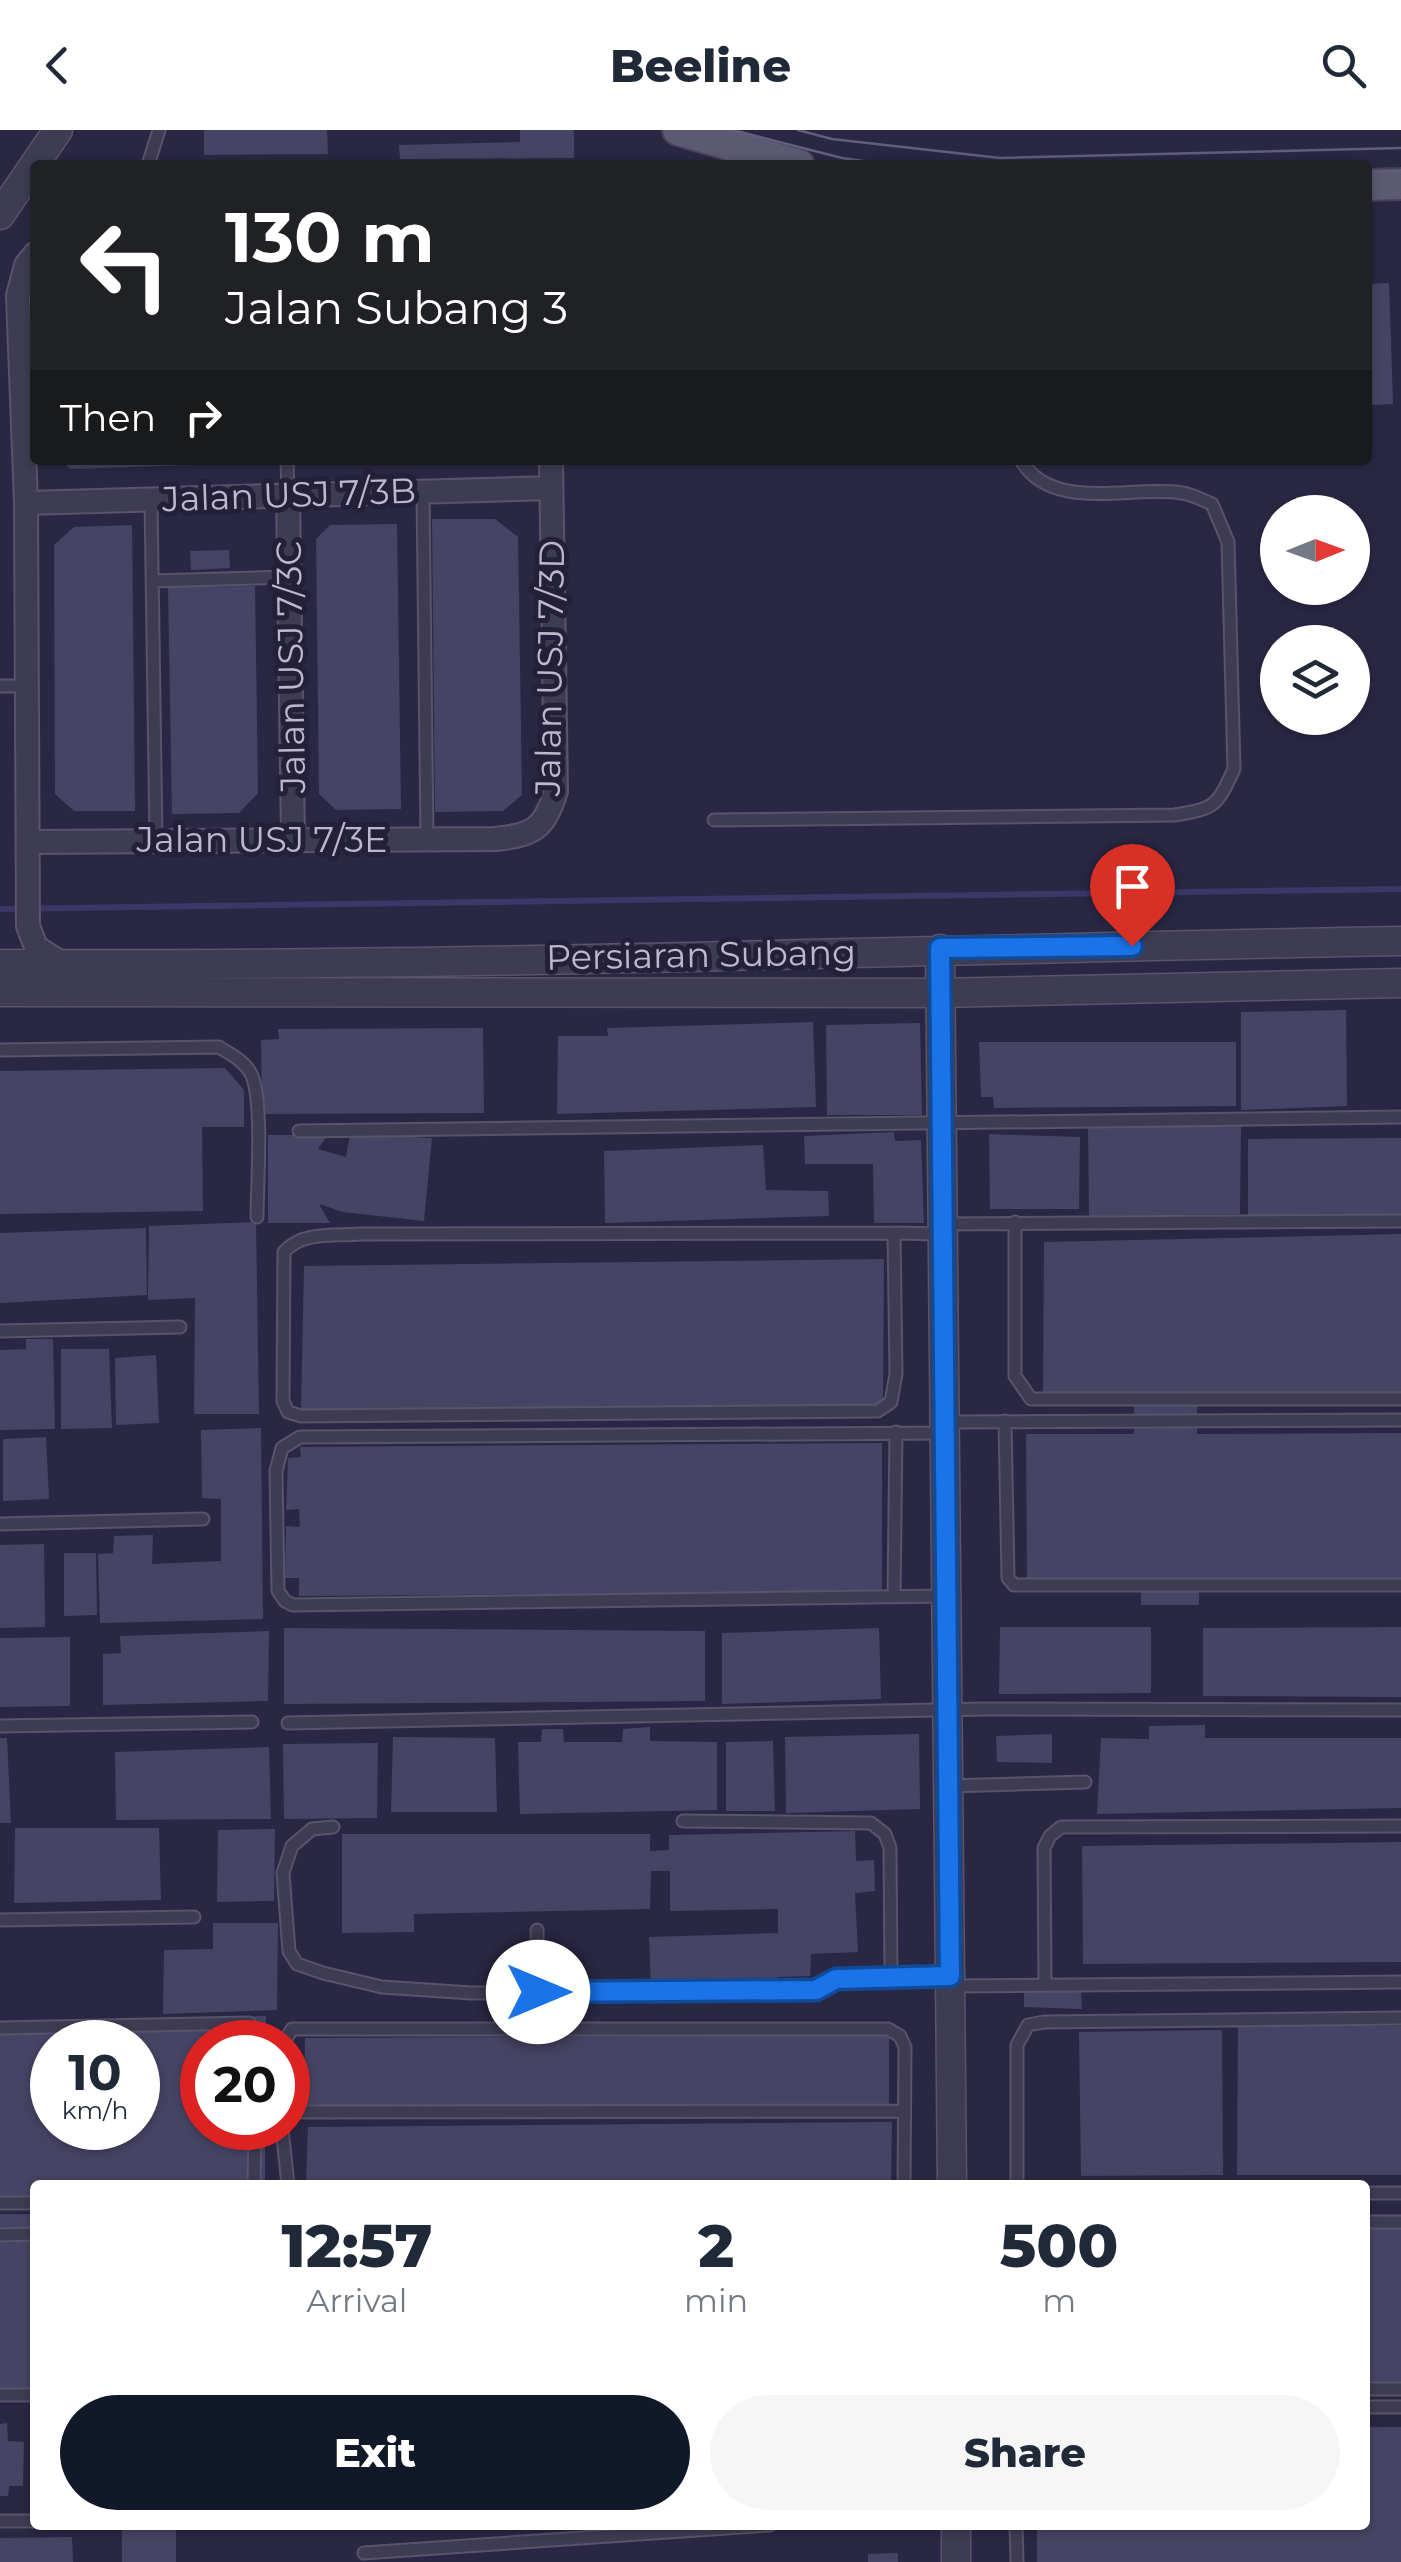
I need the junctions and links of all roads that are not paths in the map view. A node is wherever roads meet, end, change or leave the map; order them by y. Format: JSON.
{"nodes":[{"id":1,"x":159,"y":130,"type":"edge"},
{"id":2,"x":678,"y":130,"type":"edge"},
{"id":3,"x":150,"y":160,"type":"edge"},
{"id":4,"x":783,"y":160,"type":"edge"},
{"id":5,"x":30,"y":178,"type":"edge"},
{"id":6,"x":1401,"y":184,"type":"edge"},
{"id":7,"x":1372,"y":185,"type":"edge"},
{"id":8,"x":0,"y":215,"type":"edge"},
{"id":9,"x":30,"y":261,"type":"edge"},
{"id":10,"x":28,"y":348,"type":"edge"},
{"id":11,"x":287,"y":465,"type":"edge"},
{"id":12,"x":551,"y":465,"type":"edge"},
{"id":13,"x":1024,"y":465,"type":"edge"},
{"id":14,"x":551,"y":488,"type":"junction"},
{"id":15,"x":423,"y":492,"type":"junction"},
{"id":16,"x":288,"y":495,"type":"junction"},
{"id":17,"x":151,"y":499,"type":"junction"},
{"id":18,"x":26,"y":503,"type":"junction"},
{"id":19,"x":289,"y":577,"type":"junction"},
{"id":20,"x":152,"y":581,"type":"junction"},
{"id":21,"x":0,"y":686,"type":"edge"},
{"id":22,"x":26,"y":686,"type":"junction"},
{"id":23,"x":714,"y":820,"type":"dead end"},
{"id":24,"x":293,"y":838,"type":"junction"},
{"id":25,"x":428,"y":839,"type":"junction"},
{"id":26,"x":495,"y":839,"type":"joint"},
{"id":27,"x":156,"y":840,"type":"junction"},
{"id":28,"x":30,"y":842,"type":"junction"},
{"id":29,"x":28,"y":926,"type":"junction"},
{"id":30,"x":1401,"y":941,"type":"edge"},
{"id":31,"x":940,"y":948,"type":"junction"},
{"id":32,"x":0,"y":961,"type":"edge"},
{"id":33,"x":64,"y":965,"type":"junction"},
{"id":34,"x":1401,"y":983,"type":"edge"},
{"id":35,"x":0,"y":992,"type":"edge"},
{"id":36,"x":940,"y":993,"type":"junction"},
{"id":37,"x":0,"y":1050,"type":"edge"},
{"id":38,"x":1401,"y":1117,"type":"edge"},
{"id":39,"x":942,"y":1125,"type":"junction"},
{"id":40,"x":299,"y":1131,"type":"dead end"},
{"id":41,"x":256,"y":1217,"type":"dead end"},
{"id":42,"x":1401,"y":1220,"type":"edge"},
{"id":43,"x":1015,"y":1222,"type":"junction"},
{"id":44,"x":942,"y":1229,"type":"junction"},
{"id":45,"x":894,"y":1233,"type":"junction"},
{"id":46,"x":180,"y":1327,"type":"dead end"},
{"id":47,"x":0,"y":1331,"type":"edge"},
{"id":48,"x":1401,"y":1399,"type":"edge"},
{"id":49,"x":1005,"y":1420,"type":"junction"},
{"id":50,"x":1401,"y":1420,"type":"edge"},
{"id":51,"x":944,"y":1428,"type":"junction"},
{"id":52,"x":896,"y":1432,"type":"junction"},
{"id":53,"x":203,"y":1519,"type":"dead end"},
{"id":54,"x":0,"y":1524,"type":"edge"},
{"id":55,"x":1401,"y":1585,"type":"edge"},
{"id":56,"x":894,"y":1596,"type":"junction"},
{"id":57,"x":946,"y":1596,"type":"junction"},
{"id":58,"x":948,"y":1710,"type":"junction"},
{"id":59,"x":1401,"y":1710,"type":"edge"},
{"id":60,"x":252,"y":1722,"type":"dead end"},
{"id":61,"x":288,"y":1723,"type":"dead end"},
{"id":62,"x":0,"y":1726,"type":"edge"},
{"id":63,"x":1085,"y":1782,"type":"dead end"},
{"id":64,"x":948,"y":1786,"type":"junction"},
{"id":65,"x":683,"y":1821,"type":"dead end"},
{"id":66,"x":1401,"y":1826,"type":"edge"},
{"id":67,"x":332,"y":1827,"type":"dead end"},
{"id":68,"x":194,"y":1917,"type":"dead end"},
{"id":69,"x":0,"y":1920,"type":"edge"},
{"id":70,"x":537,"y":1930,"type":"dead end"},
{"id":71,"x":891,"y":1978,"type":"junction"},
{"id":72,"x":950,"y":1981,"type":"junction"},
{"id":73,"x":1401,"y":1982,"type":"edge"},
{"id":74,"x":1045,"y":1984,"type":"junction"},
{"id":75,"x":538,"y":1992,"type":"junction"},
{"id":76,"x":1401,"y":2018,"type":"edge"},
{"id":77,"x":180,"y":2025,"type":"edge"},
{"id":78,"x":0,"y":2028,"type":"edge"},
{"id":79,"x":310,"y":2028,"type":"edge"},
{"id":80,"x":904,"y":2111,"type":"junction"},
{"id":81,"x":310,"y":2112,"type":"edge"},
{"id":82,"x":255,"y":2150,"type":"edge"},
{"id":83,"x":284,"y":2150,"type":"edge"},
{"id":84,"x":254,"y":2180,"type":"edge"},
{"id":85,"x":287,"y":2180,"type":"edge"},
{"id":86,"x":904,"y":2180,"type":"edge"},
{"id":87,"x":952,"y":2180,"type":"edge"},
{"id":88,"x":1017,"y":2180,"type":"edge"},
{"id":89,"x":1370,"y":2193,"type":"edge"},
{"id":90,"x":1401,"y":2193,"type":"edge"},
{"id":91,"x":0,"y":2203,"type":"edge"},
{"id":92,"x":30,"y":2203,"type":"edge"},
{"id":93,"x":1370,"y":2222,"type":"edge"},
{"id":94,"x":1401,"y":2222,"type":"edge"},
{"id":95,"x":0,"y":2234,"type":"edge"},
{"id":96,"x":30,"y":2234,"type":"edge"},
{"id":97,"x":1370,"y":2389,"type":"edge"},
{"id":98,"x":1401,"y":2389,"type":"edge"},
{"id":99,"x":0,"y":2395,"type":"edge"},
{"id":100,"x":30,"y":2395,"type":"edge"},
{"id":101,"x":1370,"y":2407,"type":"edge"},
{"id":102,"x":1401,"y":2407,"type":"edge"},
{"id":103,"x":30,"y":2520,"type":"edge"},
{"id":104,"x":0,"y":2522,"type":"edge"},
{"id":105,"x":698,"y":2530,"type":"edge"},
{"id":106,"x":956,"y":2530,"type":"edge"},
{"id":107,"x":1016,"y":2530,"type":"edge"},
{"id":108,"x":364,"y":2553,"type":"dead end"},
{"id":109,"x":956,"y":2562,"type":"edge"},
{"id":110,"x":1018,"y":2562,"type":"edge"}],
"edges":[{"from":1,"to":3,"type":"lane"},
{"from":2,"to":4,"type":"main road"},
{"from":5,"to":8,"type":"street"},
{"from":6,"to":7,"type":"main road"},
{"from":9,"to":10,"type":"street"},
{"from":10,"to":18,"type":"street"},
{"from":11,"to":16,"type":"lane"},
{"from":12,"to":14,"type":"street","name":"Jalan USJ 7/3D"},
{"from":13,"to":23,"type":"lane"},
{"from":14,"to":15,"type":"street","name":"Jalan USJ 7/3B"},
{"from":14,"to":26,"type":"street","name":"Jalan USJ 7/3D"},
{"from":15,"to":16,"type":"street","name":"Jalan USJ 7/3B"},
{"from":15,"to":25,"type":"lane"},
{"from":16,"to":17,"type":"street","name":"Jalan USJ 7/3B"},
{"from":16,"to":19,"type":"street","name":"Jalan USJ 7/3C"},
{"from":17,"to":18,"type":"street","name":"Jalan USJ 7/3B"},
{"from":17,"to":20,"type":"lane"},
{"from":18,"to":22,"type":"street"},
{"from":19,"to":20,"type":"lane"},
{"from":19,"to":24,"type":"street","name":"Jalan USJ 7/3C"},
{"from":20,"to":27,"type":"lane"},
{"from":21,"to":22,"type":"lane"},
{"from":22,"to":28,"type":"street"},
{"from":24,"to":25,"type":"street","name":"Jalan USJ 7/3E"},
{"from":24,"to":27,"type":"street","name":"Jalan USJ 7/3E"},
{"from":25,"to":26,"type":"street","name":"Jalan USJ 7/3E"},
{"from":27,"to":28,"type":"street","name":"Jalan USJ 7/3E"},
{"from":28,"to":29,"type":"street"},
{"from":29,"to":32,"type":"street"},
{"from":29,"to":33,"type":"street"},
{"from":30,"to":31,"type":"street","name":"Persiaran Subang"},
{"from":31,"to":33,"type":"street","name":"Persiaran Subang"},
{"from":31,"to":36,"type":"street"},
{"from":32,"to":33,"type":"street","name":"Persiaran Subang"},
{"from":34,"to":36,"type":"street","name":"Persiaran Subang"},
{"from":35,"to":36,"type":"street","name":"Persiaran Subang"},
{"from":36,"to":39,"type":"street"},
{"from":37,"to":41,"type":"lane"},
{"from":38,"to":39,"type":"lane"},
{"from":39,"to":40,"type":"lane"},
{"from":39,"to":44,"type":"street"},
{"from":42,"to":43,"type":"lane"},
{"from":43,"to":44,"type":"lane"},
{"from":43,"to":48,"type":"lane"},
{"from":44,"to":45,"type":"lane"},
{"from":44,"to":51,"type":"street"},
{"from":45,"to":45,"type":"lane"},
{"from":46,"to":47,"type":"lane"},
{"from":49,"to":50,"type":"lane"},
{"from":49,"to":51,"type":"lane"},
{"from":49,"to":55,"type":"lane"},
{"from":51,"to":52,"type":"lane"},
{"from":51,"to":57,"type":"street"},
{"from":52,"to":56,"type":"lane"},
{"from":52,"to":56,"type":"lane"},
{"from":53,"to":54,"type":"lane"},
{"from":56,"to":57,"type":"lane"},
{"from":57,"to":58,"type":"street"},
{"from":58,"to":59,"type":"lane"},
{"from":58,"to":61,"type":"lane"},
{"from":58,"to":64,"type":"street"},
{"from":60,"to":62,"type":"lane"},
{"from":63,"to":64,"type":"lane"},
{"from":64,"to":72,"type":"street"},
{"from":65,"to":71,"type":"lane"},
{"from":66,"to":74,"type":"lane"},
{"from":67,"to":75,"type":"lane"},
{"from":68,"to":69,"type":"lane"},
{"from":70,"to":75,"type":"lane"},
{"from":71,"to":72,"type":"lane"},
{"from":71,"to":75,"type":"lane"},
{"from":72,"to":74,"type":"lane"},
{"from":72,"to":87,"type":"street"},
{"from":73,"to":74,"type":"lane"},
{"from":76,"to":88,"type":"lane"},
{"from":77,"to":78,"type":"lane"},
{"from":79,"to":80,"type":"lane"},
{"from":80,"to":81,"type":"lane"},
{"from":80,"to":86,"type":"lane"},
{"from":82,"to":84,"type":"lane"},
{"from":83,"to":85,"type":"lane"},
{"from":89,"to":90,"type":"lane"},
{"from":91,"to":92,"type":"lane"},
{"from":93,"to":94,"type":"lane"},
{"from":95,"to":96,"type":"lane"},
{"from":97,"to":98,"type":"lane"},
{"from":99,"to":100,"type":"lane"},
{"from":101,"to":102,"type":"lane"},
{"from":103,"to":104,"type":"lane"},
{"from":105,"to":108,"type":"lane"},
{"from":106,"to":109,"type":"street"},
{"from":107,"to":110,"type":"lane"}]}
